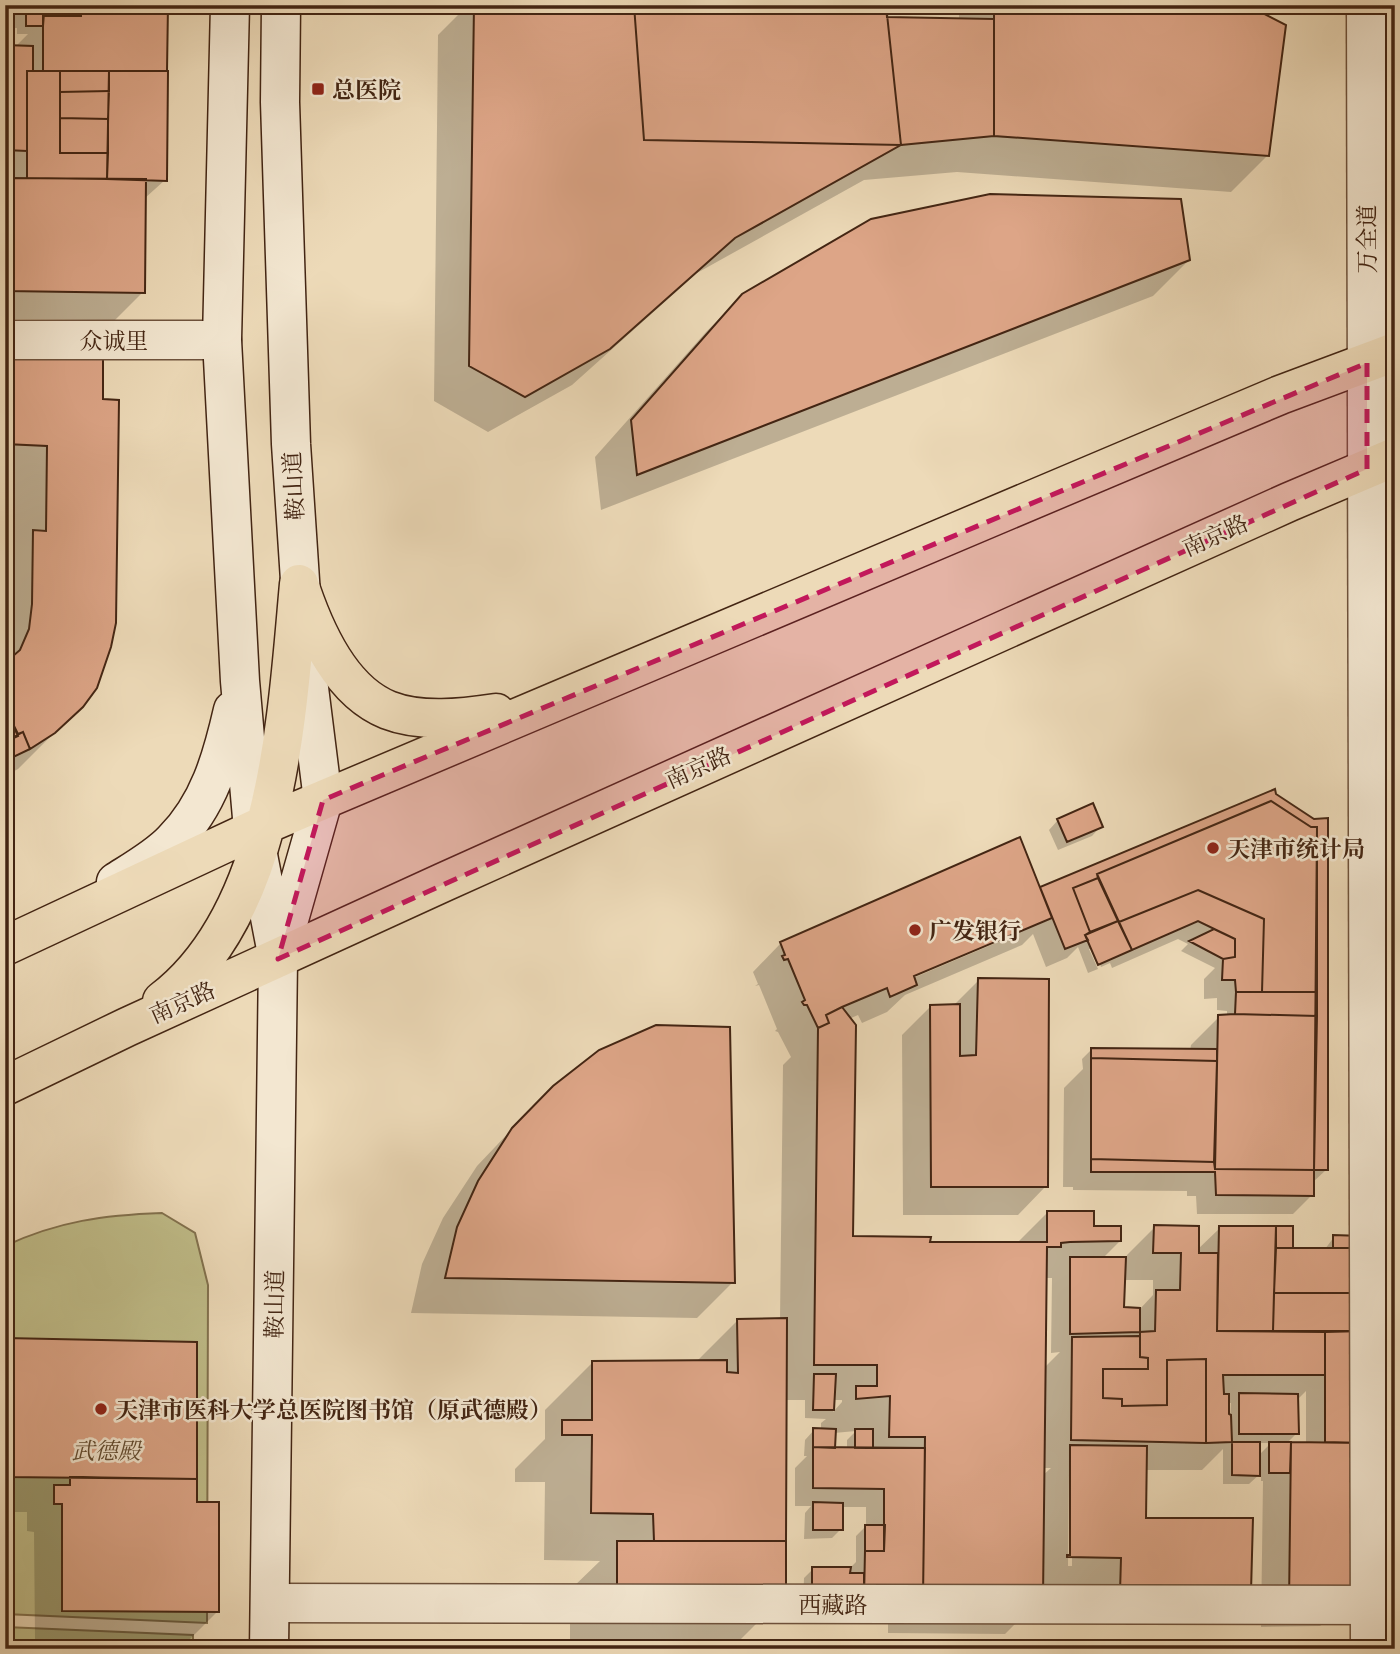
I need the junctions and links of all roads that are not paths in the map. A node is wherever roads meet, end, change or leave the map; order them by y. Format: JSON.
{"nodes":[{"id":1,"x":230,"y":5,"type":"edge"},
{"id":2,"x":281,"y":5,"type":"edge"},
{"id":3,"x":1366,"y":5,"type":"edge"},
{"id":4,"x":5,"y":340,"type":"edge"},
{"id":5,"x":222,"y":340,"type":"junction"},
{"id":6,"x":1381,"y":358,"type":"edge"},
{"id":7,"x":1381,"y":463,"type":"edge"},
{"id":8,"x":299,"y":584,"type":"junction"},
{"id":9,"x":240,"y":681,"type":"junction"},
{"id":10,"x":550,"y":702,"type":"junction"},
{"id":11,"x":323,"y":800,"type":"junction"},
{"id":12,"x":259,"y":835,"type":"junction"},
{"id":13,"x":50,"y":925,"type":"junction"},
{"id":14,"x":5,"y":946,"type":"edge"},
{"id":15,"x":278,"y":959,"type":"junction"},
{"id":16,"x":127,"y":1027,"type":"junction"},
{"id":17,"x":5,"y":1086,"type":"edge"},
{"id":18,"x":271,"y":1603,"type":"junction"},
{"id":19,"x":1383,"y":1604,"type":"edge"},
{"id":20,"x":269,"y":1649,"type":"edge"},
{"id":21,"x":1370,"y":1649,"type":"edge"}],
"edges":[{"from":1,"to":5,"type":"street","name":"鞍山道"},
{"from":2,"to":8,"type":"street","name":"鞍山道"},
{"from":3,"to":6,"type":"street","name":"万全道"},
{"from":4,"to":5,"type":"street","name":"众诚里"},
{"from":5,"to":9,"type":"street","name":"鞍山道"},
{"from":6,"to":7,"type":"street","name":"万全道"},
{"from":6,"to":10,"type":"main road"},
{"from":7,"to":15,"type":"main road","name":"南京路"},
{"from":7,"to":19,"type":"street","name":"万全道"},
{"from":8,"to":10,"type":"main road"},
{"from":8,"to":11,"type":"street","name":"鞍山道"},
{"from":8,"to":12,"type":"main road"},
{"from":9,"to":12,"type":"street","name":"鞍山道"},
{"from":9,"to":13,"type":"street"},
{"from":10,"to":11,"type":"main road"},
{"from":11,"to":12,"type":"main road"},
{"from":11,"to":15,"type":"street","name":"鞍山道"},
{"from":12,"to":13,"type":"main road"},
{"from":12,"to":15,"type":"street","name":"鞍山道"},
{"from":12,"to":16,"type":"main road"},
{"from":13,"to":14,"type":"main road"},
{"from":15,"to":16,"type":"main road","name":"南京路"},
{"from":15,"to":18,"type":"street","name":"鞍山道"},
{"from":16,"to":17,"type":"main road","name":"南京路"},
{"from":18,"to":19,"type":"street","name":"西藏路"},
{"from":18,"to":20,"type":"street","name":"鞍山道"},
{"from":19,"to":21,"type":"street","name":"万全道"}]}
